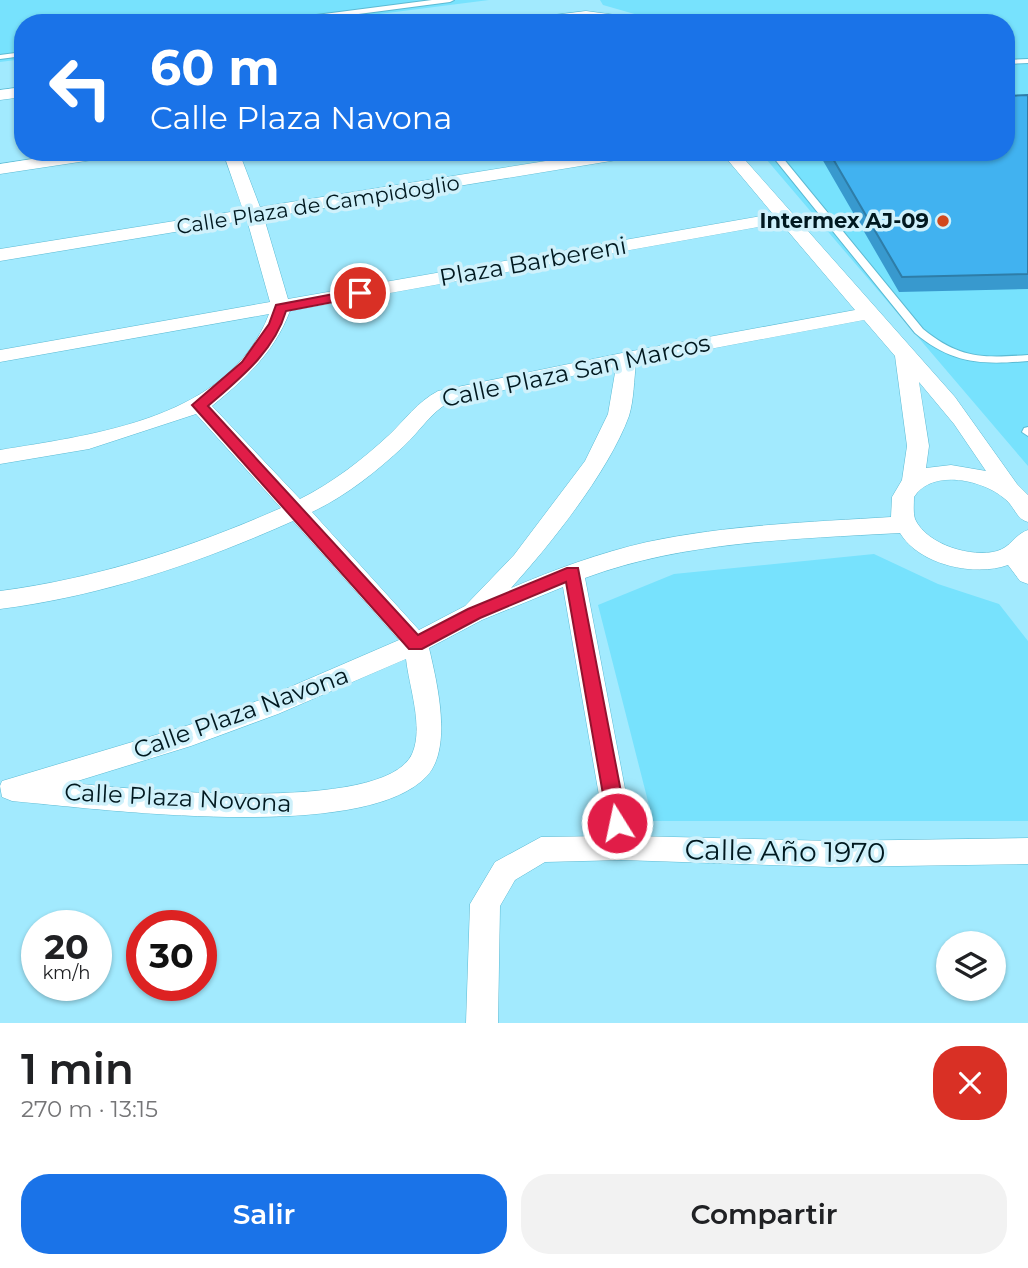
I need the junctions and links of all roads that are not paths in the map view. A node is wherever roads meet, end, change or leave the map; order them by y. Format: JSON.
{"nodes":[{"id":1,"x":450,"y":0,"type":"edge"},
{"id":2,"x":341,"y":14,"type":"edge"},
{"id":3,"x":53,"y":161,"type":"edge"},
{"id":4,"x":235,"y":161,"type":"edge"},
{"id":5,"x":581,"y":161,"type":"edge"},
{"id":6,"x":737,"y":161,"type":"edge"},
{"id":7,"x":780,"y":161,"type":"edge"},
{"id":8,"x":0,"y":169,"type":"edge"},
{"id":9,"x":254,"y":215,"type":"junction"},
{"id":10,"x":785,"y":217,"type":"junction"},
{"id":11,"x":0,"y":255,"type":"edge"},
{"id":12,"x":281,"y":308,"type":"junction"},
{"id":13,"x":868,"y":313,"type":"junction"},
{"id":14,"x":905,"y":355,"type":"junction"},
{"id":15,"x":0,"y":356,"type":"edge"},
{"id":16,"x":626,"y":358,"type":"junction"},
{"id":17,"x":1028,"y":359,"type":"edge"},
{"id":18,"x":200,"y":405,"type":"junction"},
{"id":19,"x":0,"y":457,"type":"edge"},
{"id":20,"x":913,"y":483,"type":"junction"},
{"id":21,"x":1009,"y":490,"type":"junction"},
{"id":22,"x":297,"y":510,"type":"junction"},
{"id":23,"x":1028,"y":514,"type":"edge"},
{"id":24,"x":906,"y":524,"type":"junction"},
{"id":25,"x":1020,"y":546,"type":"edge"},
{"id":26,"x":572,"y":572,"type":"junction"},
{"id":27,"x":1028,"y":575,"type":"edge"},
{"id":28,"x":0,"y":600,"type":"edge"},
{"id":29,"x":474,"y":613,"type":"junction"},
{"id":30,"x":415,"y":644,"type":"junction"},
{"id":31,"x":6,"y":790,"type":"edge"},
{"id":32,"x":622,"y":848,"type":"junction"},
{"id":33,"x":1028,"y":851,"type":"edge"},
{"id":34,"x":482,"y":1023,"type":"edge"}],
"edges":[{"from":1,"to":2,"type":"lane"},
{"from":3,"to":8,"type":"street"},
{"from":4,"to":9,"type":"street"},
{"from":5,"to":9,"type":"street","name":"Calle Plaza de Campidoglio"},
{"from":6,"to":10,"type":"street"},
{"from":7,"to":17,"type":"lane"},
{"from":9,"to":11,"type":"street","name":"Calle Plaza de Campidoglio"},
{"from":9,"to":12,"type":"street"},
{"from":10,"to":12,"type":"street","name":"Plaza Barbereni"},
{"from":10,"to":13,"type":"street"},
{"from":12,"to":15,"type":"street","name":"Plaza Barbereni"},
{"from":12,"to":18,"type":"street"},
{"from":13,"to":14,"type":"street"},
{"from":13,"to":16,"type":"street","name":"Calle Plaza San Marcos"},
{"from":14,"to":20,"type":"street"},
{"from":14,"to":21,"type":"street"},
{"from":16,"to":22,"type":"street","name":"Calle Plaza San Marcos"},
{"from":16,"to":29,"type":"street","name":"Calle Plaza Navona"},
{"from":18,"to":19,"type":"street"},
{"from":18,"to":22,"type":"street"},
{"from":20,"to":21,"type":"street"},
{"from":20,"to":24,"type":"street"},
{"from":21,"to":23,"type":"street"},
{"from":22,"to":28,"type":"street","name":"Calle Plaza San Marcos"},
{"from":22,"to":30,"type":"street"},
{"from":24,"to":25,"type":"street"},
{"from":24,"to":26,"type":"street","name":"Calle Plaza Navona"},
{"from":25,"to":27,"type":"street"},
{"from":26,"to":29,"type":"street","name":"Calle Plaza Navona"},
{"from":26,"to":32,"type":"street"},
{"from":29,"to":30,"type":"street","name":"Calle Plaza Navona"},
{"from":30,"to":31,"type":"street","name":"Calle Plaza Navona"},
{"from":30,"to":31,"type":"street","name":"Calle Plaza Novona"},
{"from":32,"to":33,"type":"street","name":"Calle Año 1970"},
{"from":32,"to":34,"type":"street","name":"Calle Año 1970"}]}
